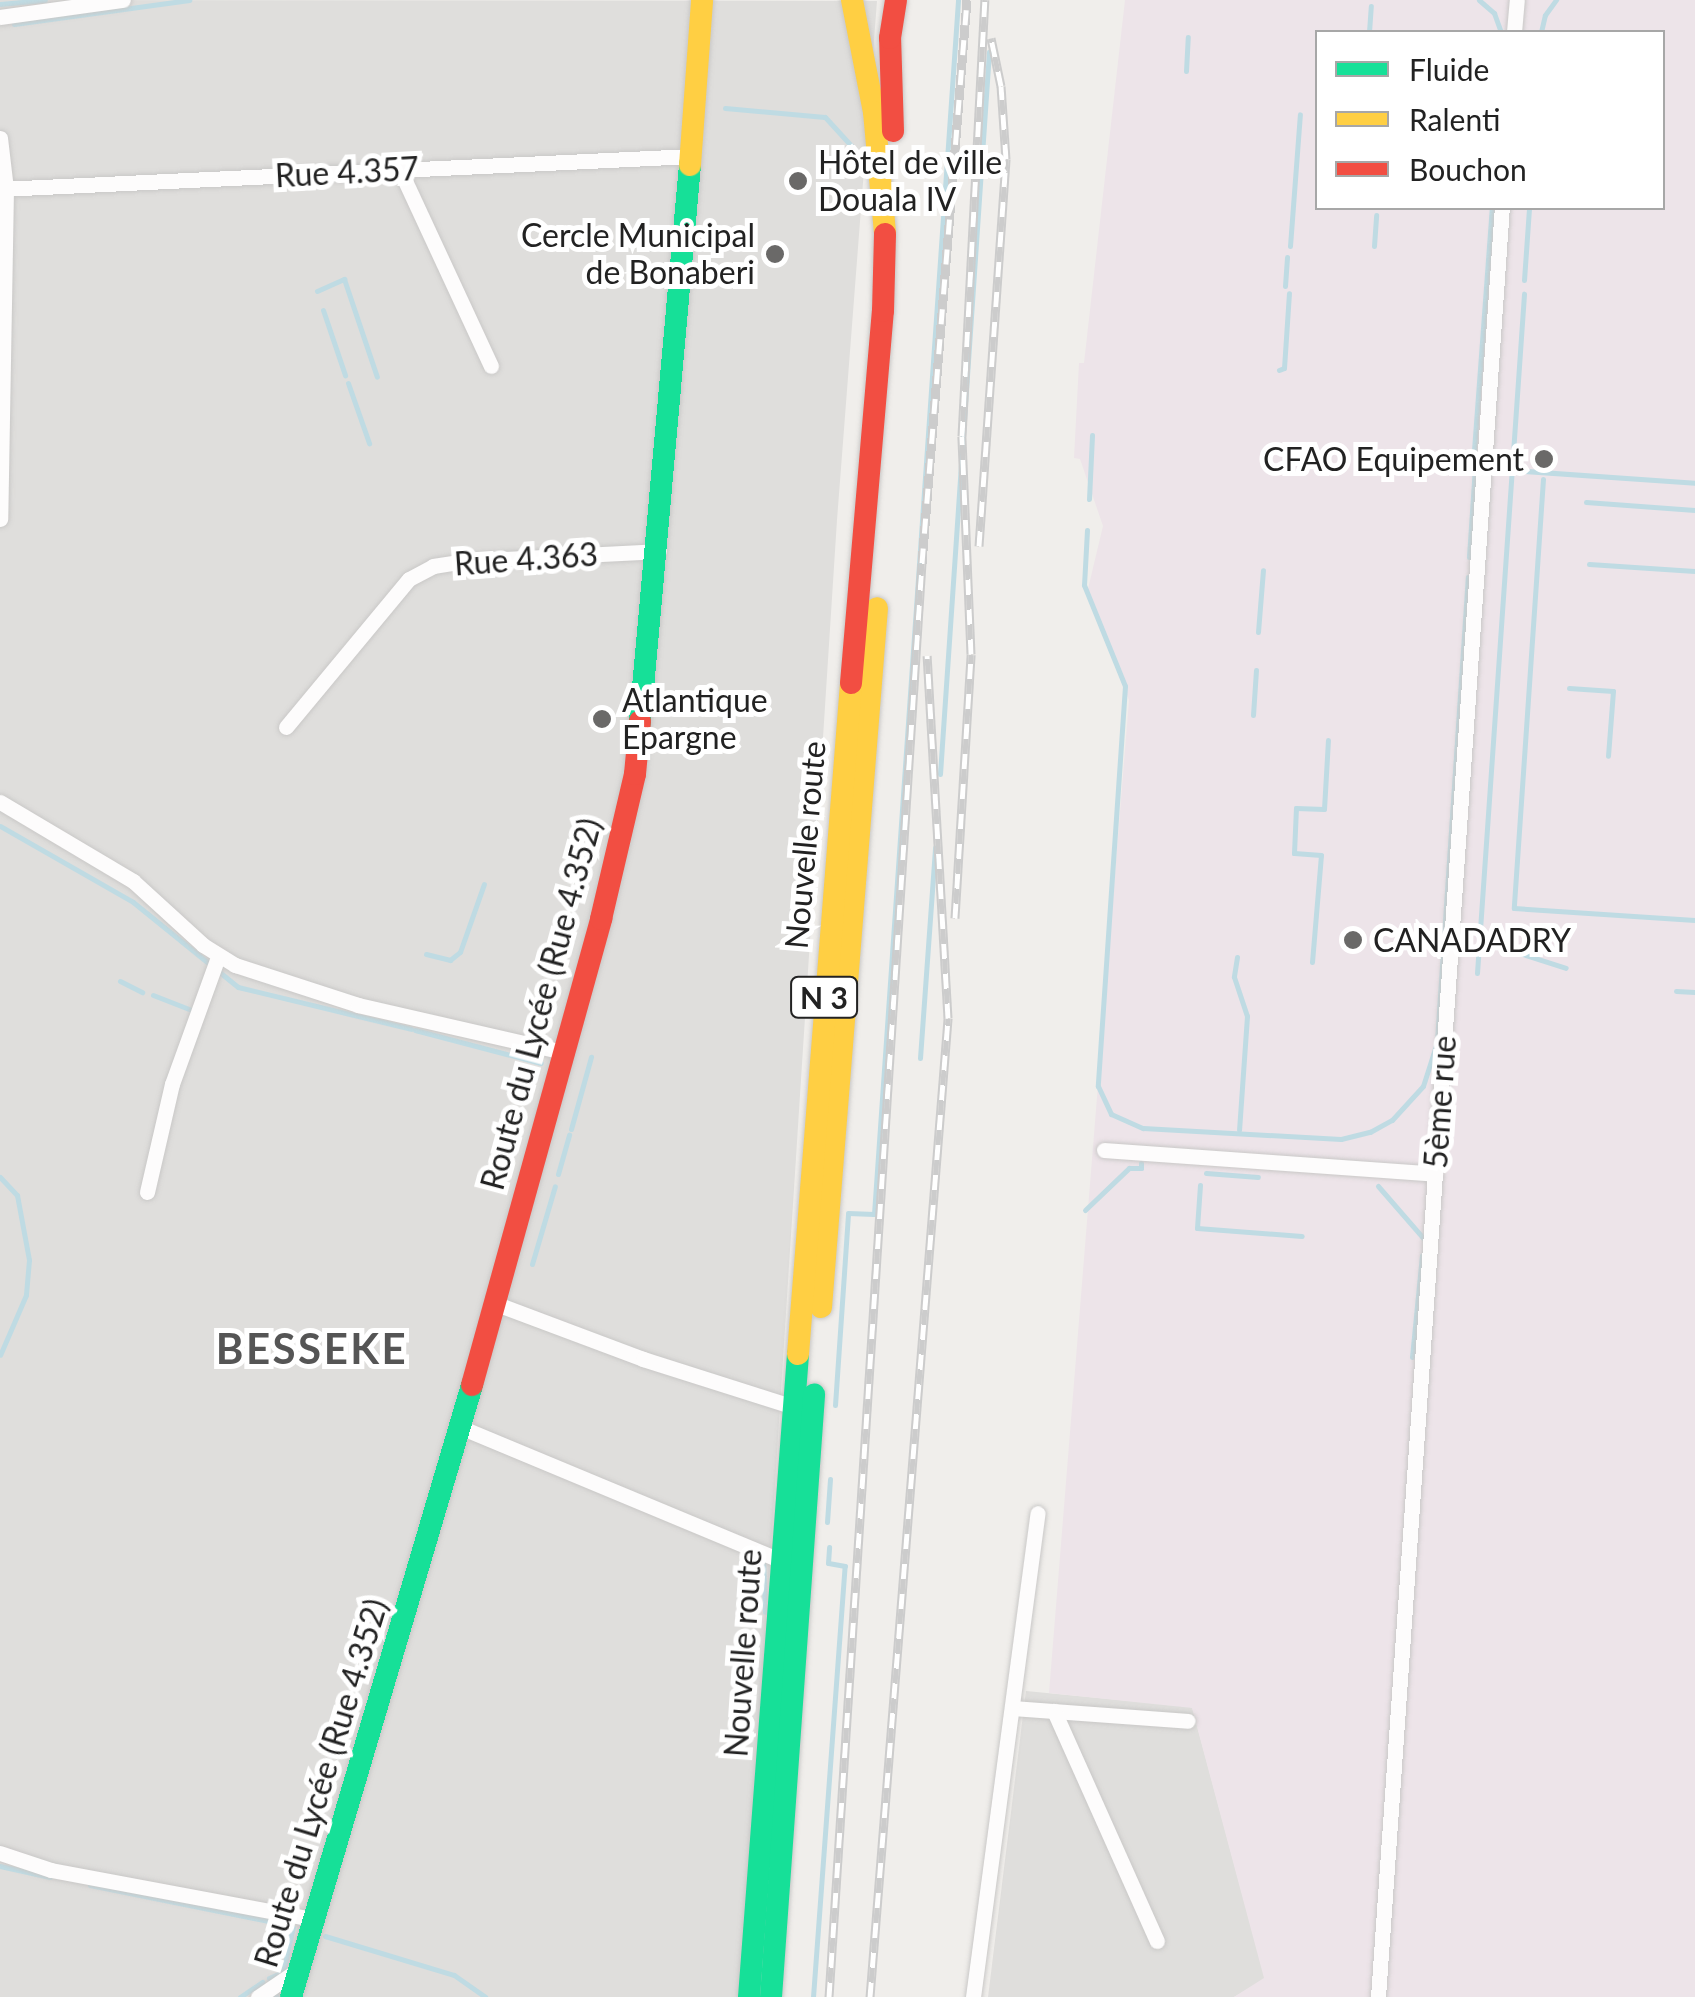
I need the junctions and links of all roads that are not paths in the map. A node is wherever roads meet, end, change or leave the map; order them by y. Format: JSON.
{"nodes":[{"id":1,"x":123,"y":0,"type":"edge"},
{"id":2,"x":702,"y":0,"type":"edge"},
{"id":3,"x":852,"y":0,"type":"edge"},
{"id":4,"x":896,"y":0,"type":"edge"},
{"id":5,"x":1516,"y":0,"type":"edge"},
{"id":6,"x":0,"y":18,"type":"edge"},
{"id":7,"x":1514,"y":30,"type":"edge"},
{"id":8,"x":0,"y":138,"type":"edge"},
{"id":9,"x":693,"y":156,"type":"junction"},
{"id":10,"x":400,"y":170,"type":"junction"},
{"id":11,"x":3,"y":189,"type":"edge"},
{"id":12,"x":1502,"y":210,"type":"edge"},
{"id":13,"x":491,"y":366,"type":"dead end"},
{"id":14,"x":0,"y":518,"type":"edge"},
{"id":15,"x":659,"y":551,"type":"junction"},
{"id":16,"x":286,"y":727,"type":"dead end"},
{"id":17,"x":0,"y":802,"type":"edge"},
{"id":18,"x":218,"y":958,"type":"junction"},
{"id":19,"x":564,"y":1052,"type":"junction"},
{"id":20,"x":1104,"y":1150,"type":"dead end"},
{"id":21,"x":1435,"y":1174,"type":"junction"},
{"id":22,"x":147,"y":1192,"type":"dead end"},
{"id":23,"x":494,"y":1303,"type":"junction"},
{"id":24,"x":809,"y":1338,"type":"junction"},
{"id":25,"x":794,"y":1407,"type":"junction"},
{"id":26,"x":460,"y":1427,"type":"junction"},
{"id":27,"x":1038,"y":1513,"type":"dead end"},
{"id":28,"x":782,"y":1562,"type":"junction"},
{"id":29,"x":1013,"y":1708,"type":"junction"},
{"id":30,"x":1054,"y":1711,"type":"junction"},
{"id":31,"x":1188,"y":1721,"type":"dead end"},
{"id":32,"x":0,"y":1853,"type":"edge"},
{"id":33,"x":314,"y":1919,"type":"junction"},
{"id":34,"x":1157,"y":1941,"type":"dead end"},
{"id":35,"x":299,"y":1969,"type":"junction"},
{"id":36,"x":258,"y":1997,"type":"edge"},
{"id":37,"x":291,"y":1997,"type":"edge"},
{"id":38,"x":750,"y":1997,"type":"edge"},
{"id":39,"x":771,"y":1997,"type":"edge"},
{"id":40,"x":973,"y":1997,"type":"edge"},
{"id":41,"x":1378,"y":1997,"type":"edge"}],
"edges":[{"from":1,"to":6,"type":"street"},
{"from":2,"to":9,"type":"main road","name":"Route du Lycée (Rue 4.352)"},
{"from":3,"to":24,"type":"main road","name":"Nouvelle route","number":"N 3"},
{"from":4,"to":24,"type":"main road","name":"Nouvelle route"},
{"from":5,"to":7,"type":"street"},
{"from":8,"to":11,"type":"street"},
{"from":9,"to":10,"type":"street","name":"Rue 4.357"},
{"from":9,"to":15,"type":"main road","name":"Route du Lycée (Rue 4.352)"},
{"from":10,"to":11,"type":"street","name":"Rue 4.357"},
{"from":10,"to":13,"type":"street"},
{"from":11,"to":14,"type":"street"},
{"from":12,"to":21,"type":"street","name":"5ème rue"},
{"from":15,"to":16,"type":"street","name":"Rue 4.363"},
{"from":15,"to":19,"type":"main road","name":"Route du Lycée (Rue 4.352)"},
{"from":17,"to":18,"type":"street"},
{"from":18,"to":19,"type":"street"},
{"from":18,"to":22,"type":"street"},
{"from":19,"to":23,"type":"main road","name":"Route du Lycée (Rue 4.352)"},
{"from":20,"to":21,"type":"street"},
{"from":21,"to":41,"type":"street","name":"5ème rue"},
{"from":23,"to":25,"type":"street"},
{"from":23,"to":26,"type":"main road","name":"Route du Lycée (Rue 4.352)"},
{"from":24,"to":25,"type":"main road","name":"Nouvelle route","number":"N 3"},
{"from":24,"to":39,"type":"main road","name":"Nouvelle route"},
{"from":25,"to":28,"type":"main road","name":"Nouvelle route","number":"N 3"},
{"from":26,"to":28,"type":"street"},
{"from":26,"to":33,"type":"main road","name":"Route du Lycée (Rue 4.352)"},
{"from":27,"to":29,"type":"street"},
{"from":28,"to":38,"type":"main road","name":"Nouvelle route","number":"N 3"},
{"from":29,"to":30,"type":"street"},
{"from":29,"to":40,"type":"street"},
{"from":30,"to":31,"type":"street"},
{"from":30,"to":34,"type":"street"},
{"from":32,"to":33,"type":"street"},
{"from":33,"to":35,"type":"main road","name":"Route du Lycée (Rue 4.352)"},
{"from":35,"to":36,"type":"street"},
{"from":35,"to":37,"type":"main road","name":"Route du Lycée (Rue 4.352)"}]}
